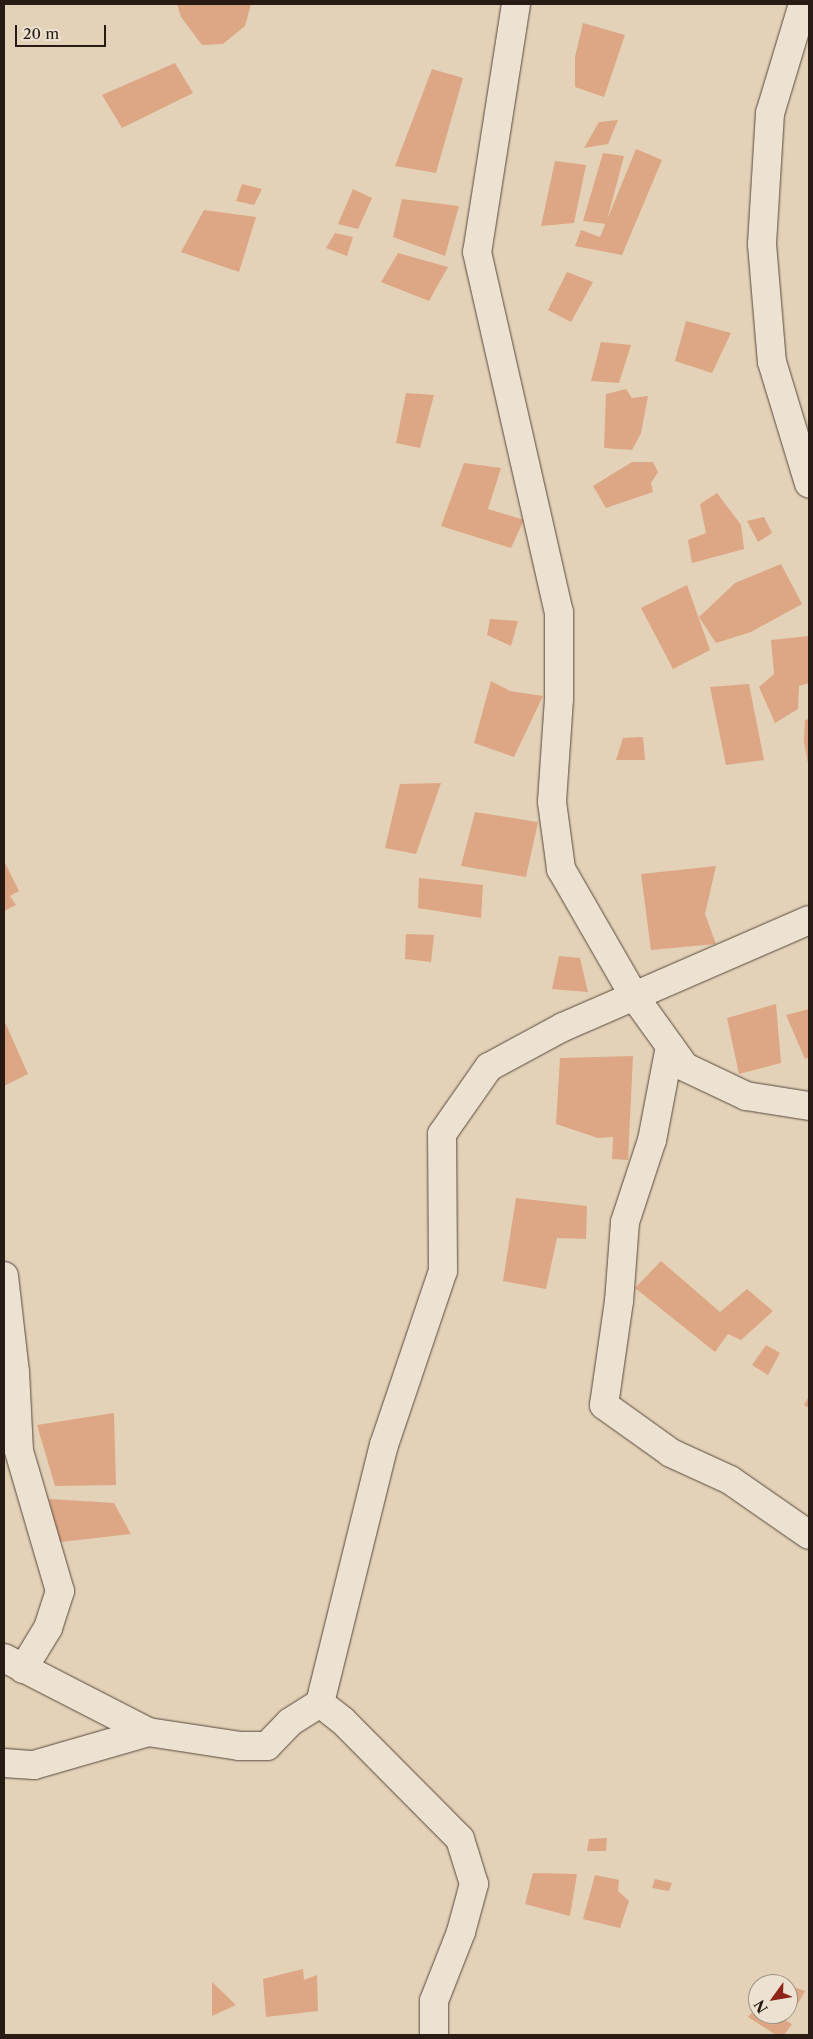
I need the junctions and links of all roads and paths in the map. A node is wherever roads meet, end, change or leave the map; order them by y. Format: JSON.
{"nodes":[{"id":1,"x":516,"y":4,"type":"edge"},
{"id":2,"x":803,"y":4,"type":"edge"},
{"id":3,"x":809,"y":484,"type":"edge"},
{"id":4,"x":809,"y":920,"type":"edge"},
{"id":5,"x":634,"y":996,"type":"junction"},
{"id":6,"x":670,"y":1046,"type":"junction"},
{"id":7,"x":809,"y":1106,"type":"edge"},
{"id":8,"x":4,"y":1276,"type":"edge"},
{"id":9,"x":809,"y":1535,"type":"edge"},
{"id":10,"x":13,"y":1664,"type":"edge"},
{"id":11,"x":320,"y":1703,"type":"junction"},
{"id":12,"x":148,"y":1732,"type":"junction"},
{"id":13,"x":4,"y":1763,"type":"edge"},
{"id":14,"x":434,"y":2035,"type":"edge"}],
"edges":[{"from":1,"to":5,"type":"street"},
{"from":2,"to":3,"type":"street"},
{"from":4,"to":5,"type":"street"},
{"from":5,"to":6,"type":"street"},
{"from":5,"to":11,"type":"street"},
{"from":6,"to":7,"type":"street"},
{"from":6,"to":9,"type":"street"},
{"from":8,"to":10,"type":"street"},
{"from":10,"to":12,"type":"street"},
{"from":11,"to":12,"type":"street"},
{"from":11,"to":14,"type":"street"},
{"from":12,"to":13,"type":"street"}]}
